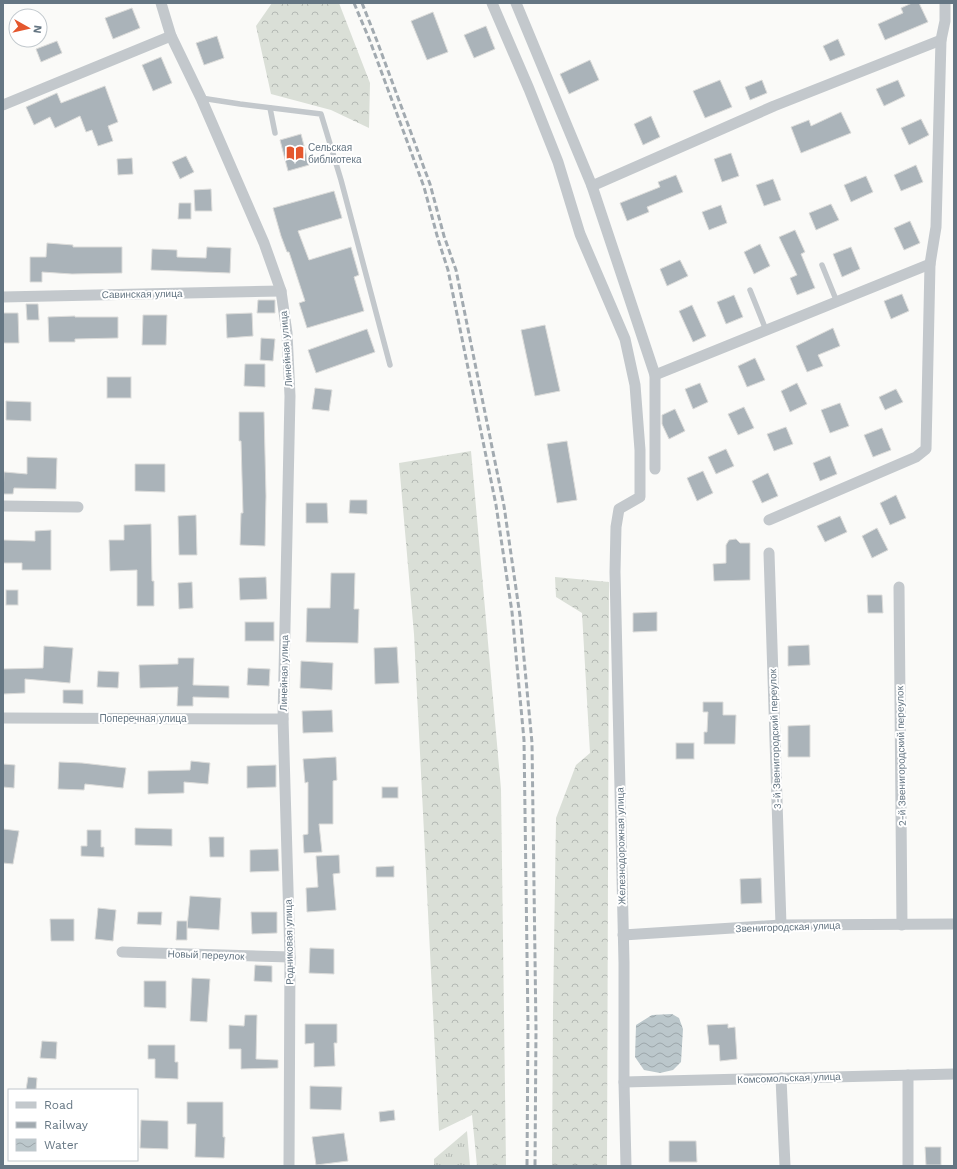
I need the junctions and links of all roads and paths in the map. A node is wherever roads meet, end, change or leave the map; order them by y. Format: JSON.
{"nodes":[{"id":1,"x":161,"y":3,"type":"edge"},
{"id":2,"x":492,"y":3,"type":"edge"},
{"id":3,"x":945,"y":3,"type":"edge"},
{"id":4,"x":518,"y":4,"type":"edge"},
{"id":5,"x":171,"y":36,"type":"junction"},
{"id":6,"x":941,"y":40,"type":"junction"},
{"id":7,"x":201,"y":98,"type":"junction"},
{"id":8,"x":3,"y":105,"type":"edge"},
{"id":9,"x":270,"y":108,"type":"junction"},
{"id":10,"x":276,"y":133,"type":"dead end"},
{"id":11,"x":592,"y":186,"type":"junction"},
{"id":12,"x":930,"y":264,"type":"junction"},
{"id":13,"x":822,"y":265,"type":"dead end"},
{"id":14,"x":750,"y":290,"type":"dead end"},
{"id":15,"x":282,"y":291,"type":"junction"},
{"id":16,"x":3,"y":297,"type":"edge"},
{"id":17,"x":837,"y":302,"type":"junction"},
{"id":18,"x":766,"y":330,"type":"junction"},
{"id":19,"x":390,"y":365,"type":"dead end"},
{"id":20,"x":655,"y":375,"type":"junction"},
{"id":21,"x":655,"y":469,"type":"dead end"},
{"id":22,"x":3,"y":506,"type":"edge"},
{"id":23,"x":78,"y":507,"type":"dead end"},
{"id":24,"x":769,"y":520,"type":"dead end"},
{"id":25,"x":769,"y":553,"type":"dead end"},
{"id":26,"x":899,"y":587,"type":"dead end"},
{"id":27,"x":3,"y":718,"type":"edge"},
{"id":28,"x":283,"y":719,"type":"junction"},
{"id":29,"x":954,"y":924,"type":"edge"},
{"id":30,"x":781,"y":925,"type":"junction"},
{"id":31,"x":902,"y":925,"type":"junction"},
{"id":32,"x":623,"y":935,"type":"junction"},
{"id":33,"x":122,"y":952,"type":"dead end"},
{"id":34,"x":290,"y":958,"type":"junction"},
{"id":35,"x":954,"y":1074,"type":"edge"},
{"id":36,"x":908,"y":1075,"type":"junction"},
{"id":37,"x":781,"y":1078,"type":"junction"},
{"id":38,"x":624,"y":1082,"type":"junction"},
{"id":39,"x":290,"y":1166,"type":"edge"},
{"id":40,"x":626,"y":1166,"type":"edge"},
{"id":41,"x":785,"y":1166,"type":"edge"},
{"id":42,"x":908,"y":1166,"type":"edge"}],
"edges":[{"from":1,"to":5,"type":"street","name":"Линейная улица"},
{"from":2,"to":32,"type":"street","name":"Железнодорожная улица"},
{"from":3,"to":6,"type":"street"},
{"from":4,"to":11,"type":"street"},
{"from":5,"to":7,"type":"street","name":"Линейная улица"},
{"from":5,"to":8,"type":"street"},
{"from":6,"to":11,"type":"street"},
{"from":6,"to":12,"type":"street"},
{"from":7,"to":9,"type":"lane"},
{"from":7,"to":15,"type":"street","name":"Линейная улица"},
{"from":9,"to":10,"type":"lane"},
{"from":9,"to":19,"type":"lane"},
{"from":11,"to":20,"type":"street"},
{"from":12,"to":17,"type":"street"},
{"from":12,"to":24,"type":"street"},
{"from":13,"to":17,"type":"lane"},
{"from":14,"to":18,"type":"lane"},
{"from":15,"to":16,"type":"street","name":"Савинская улица"},
{"from":15,"to":28,"type":"street","name":"Линейная улица"},
{"from":17,"to":18,"type":"street"},
{"from":18,"to":20,"type":"street"},
{"from":20,"to":21,"type":"street"},
{"from":22,"to":23,"type":"street"},
{"from":25,"to":30,"type":"street","name":"3-й Звенигородский переулок"},
{"from":26,"to":31,"type":"street","name":"2-й Звенигородский переулок"},
{"from":27,"to":28,"type":"street","name":"Поперечная улица"},
{"from":28,"to":34,"type":"street","name":"Родниковая улица"},
{"from":29,"to":31,"type":"street","name":"Звенигородская улица"},
{"from":30,"to":31,"type":"street","name":"Звенигородская улица"},
{"from":30,"to":32,"type":"street","name":"Звенигородская улица"},
{"from":32,"to":38,"type":"street","name":"Железнодорожная улица"},
{"from":33,"to":34,"type":"street","name":"Новый переулок"},
{"from":34,"to":39,"type":"street","name":"Родниковая улица"},
{"from":35,"to":36,"type":"street","name":"Комсомольская улица"},
{"from":36,"to":37,"type":"street","name":"Комсомольская улица"},
{"from":36,"to":42,"type":"street"},
{"from":37,"to":38,"type":"street","name":"Комсомольская улица"},
{"from":37,"to":41,"type":"street"},
{"from":38,"to":40,"type":"street","name":"Железнодорожная улица"}]}
